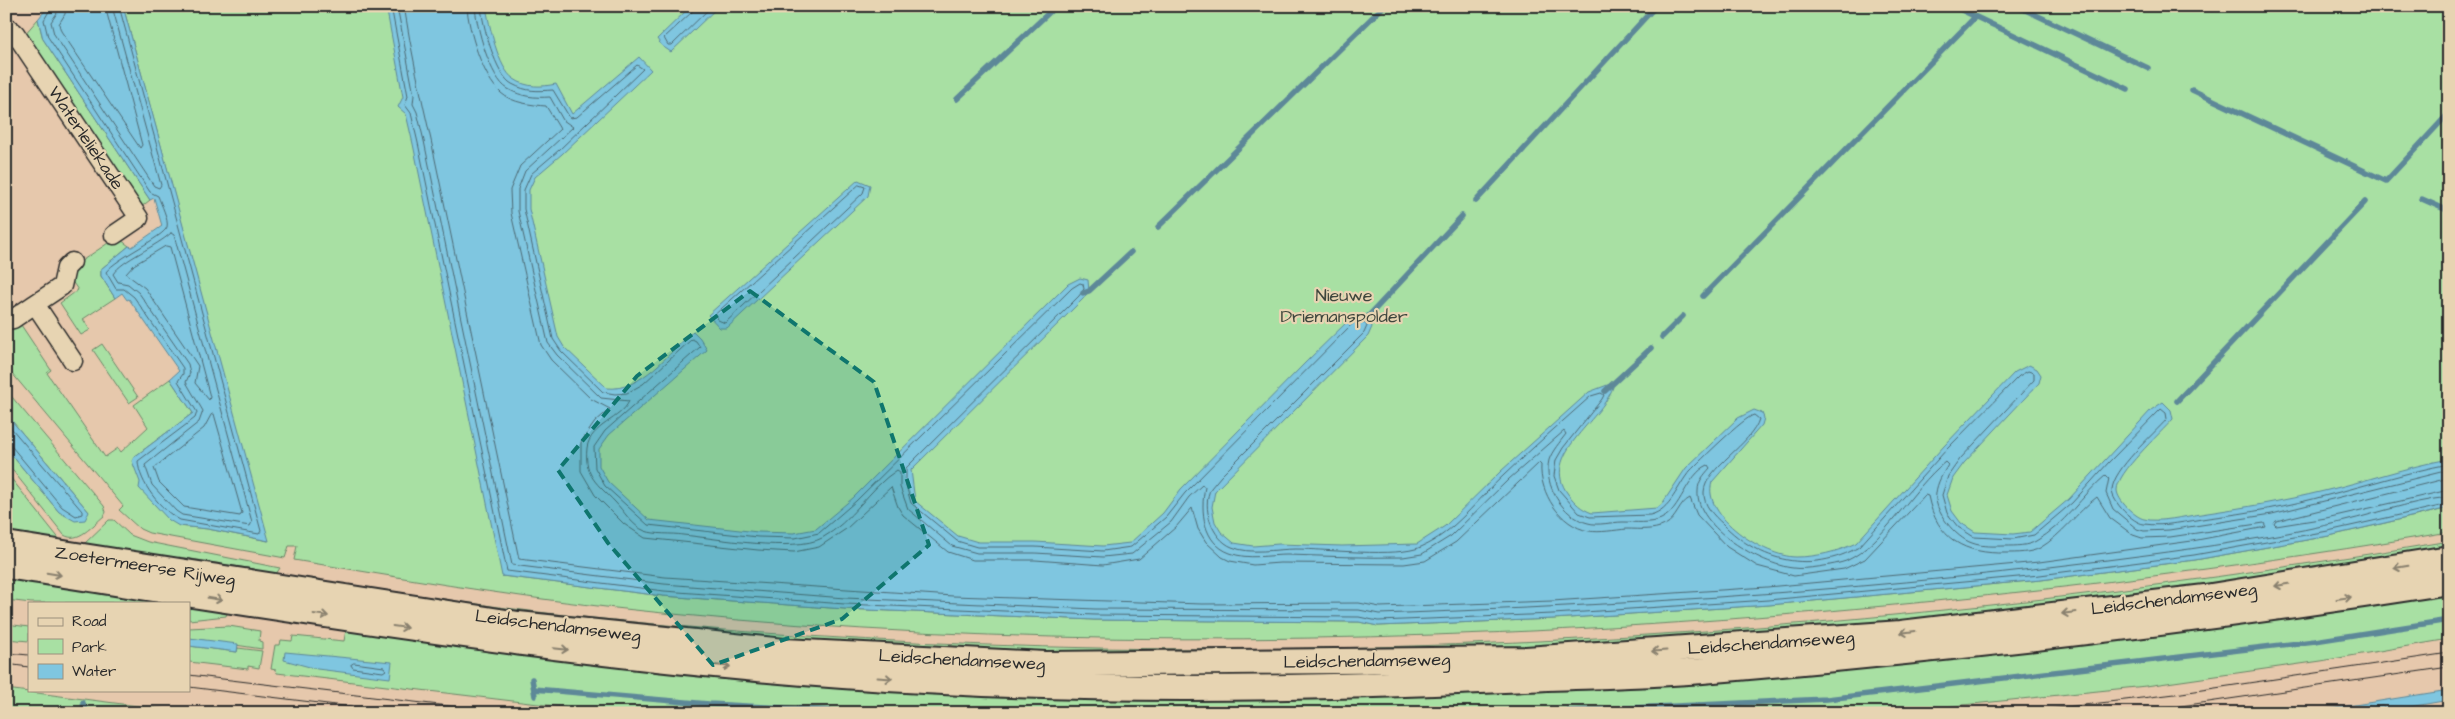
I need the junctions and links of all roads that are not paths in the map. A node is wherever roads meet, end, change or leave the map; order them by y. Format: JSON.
{"nodes":[{"id":1,"x":9,"y":35,"type":"edge"},
{"id":2,"x":114,"y":235,"type":"dead end"},
{"id":3,"x":72,"y":262,"type":"dead end"},
{"id":4,"x":35,"y":304,"type":"junction"},
{"id":5,"x":6,"y":320,"type":"edge"},
{"id":6,"x":73,"y":361,"type":"dead end"},
{"id":7,"x":6,"y":544,"type":"edge"},
{"id":8,"x":2449,"y":558,"type":"edge"},
{"id":9,"x":6,"y":566,"type":"edge"},
{"id":10,"x":2449,"y":582,"type":"edge"},
{"id":11,"x":283,"y":588,"type":"joint"},
{"id":12,"x":289,"y":610,"type":"joint"}],
"edges":[{"from":1,"to":2,"type":"street","name":"Waterleliekade"},
{"from":3,"to":4,"type":"street"},
{"from":4,"to":5,"type":"street"},
{"from":4,"to":6,"type":"street"},
{"from":7,"to":11,"type":"main road","name":"Zoetermeerse Rijweg"},
{"from":8,"to":11,"type":"main road","name":"Leidschendamseweg","one_way":true},
{"from":9,"to":12,"type":"main road","name":"Zoetermeerse Rijweg","one_way":true},
{"from":12,"to":10,"type":"main road","name":"Leidschendamseweg","one_way":true}]}
